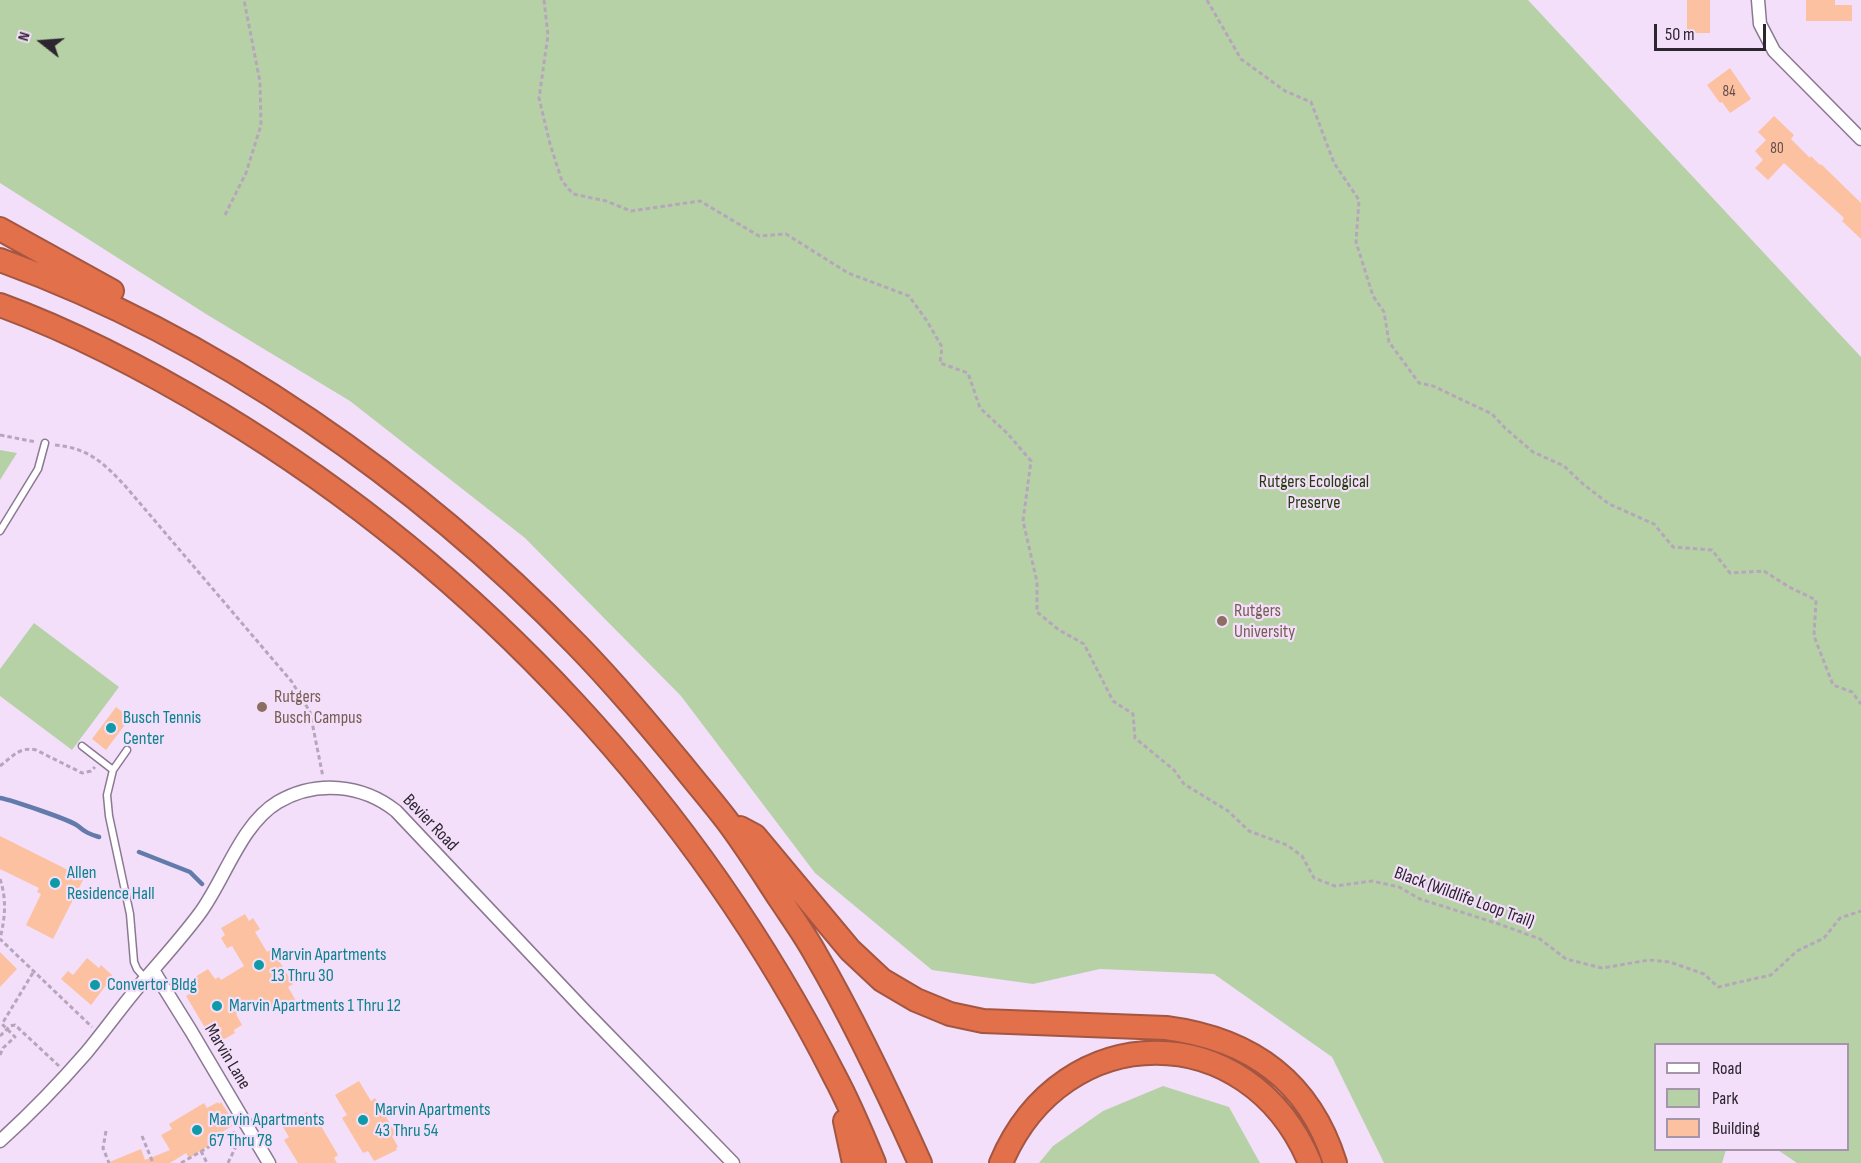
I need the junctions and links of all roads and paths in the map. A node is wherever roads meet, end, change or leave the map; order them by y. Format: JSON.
{"nodes":[{"id":1,"x":244,"y":0,"type":"edge"},
{"id":2,"x":544,"y":0,"type":"edge"},
{"id":3,"x":1207,"y":0,"type":"edge"},
{"id":4,"x":1758,"y":0,"type":"edge"},
{"id":5,"x":1861,"y":139,"type":"edge"},
{"id":6,"x":225,"y":215,"type":"dead end"},
{"id":7,"x":0,"y":229,"type":"edge"},
{"id":8,"x":0,"y":260,"type":"edge"},
{"id":9,"x":0,"y":305,"type":"edge"},
{"id":10,"x":185,"y":345,"type":"junction"},
{"id":11,"x":0,"y":435,"type":"edge"},
{"id":12,"x":45,"y":443,"type":"junction"},
{"id":13,"x":0,"y":531,"type":"edge"},
{"id":14,"x":1861,"y":704,"type":"edge"},
{"id":15,"x":82,"y":746,"type":"dead end"},
{"id":16,"x":128,"y":750,"type":"dead end"},
{"id":17,"x":101,"y":760,"type":"junction"},
{"id":18,"x":0,"y":766,"type":"edge"},
{"id":19,"x":113,"y":770,"type":"junction"},
{"id":20,"x":325,"y":788,"type":"junction"},
{"id":21,"x":728,"y":822,"type":"junction"},
{"id":22,"x":0,"y":879,"type":"edge"},
{"id":23,"x":1861,"y":911,"type":"edge"},
{"id":24,"x":0,"y":939,"type":"edge"},
{"id":25,"x":34,"y":971,"type":"junction"},
{"id":26,"x":149,"y":974,"type":"junction"},
{"id":27,"x":6,"y":1029,"type":"junction"},
{"id":28,"x":100,"y":1035,"type":"junction"},
{"id":29,"x":0,"y":1036,"type":"edge"},
{"id":30,"x":0,"y":1055,"type":"edge"},
{"id":31,"x":53,"y":1060,"type":"dead end"},
{"id":32,"x":837,"y":1079,"type":"junction"},
{"id":33,"x":247,"y":1125,"type":"junction"},
{"id":34,"x":106,"y":1131,"type":"dead end"},
{"id":35,"x":142,"y":1136,"type":"dead end"},
{"id":36,"x":0,"y":1141,"type":"edge"},
{"id":37,"x":201,"y":1151,"type":"junction"},
{"id":38,"x":109,"y":1163,"type":"edge"},
{"id":39,"x":153,"y":1163,"type":"edge"},
{"id":40,"x":181,"y":1163,"type":"edge"},
{"id":41,"x":207,"y":1163,"type":"edge"},
{"id":42,"x":228,"y":1163,"type":"edge"},
{"id":43,"x":269,"y":1163,"type":"edge"},
{"id":44,"x":733,"y":1163,"type":"edge"},
{"id":45,"x":854,"y":1163,"type":"edge"},
{"id":46,"x":874,"y":1163,"type":"edge"},
{"id":47,"x":920,"y":1163,"type":"edge"},
{"id":48,"x":1001,"y":1163,"type":"edge"},
{"id":49,"x":1310,"y":1163,"type":"edge"},
{"id":50,"x":1335,"y":1163,"type":"edge"}],
"edges":[{"from":1,"to":6,"type":"path"},
{"from":2,"to":23,"type":"path","name":"Black (Wildlife Loop Trail)"},
{"from":3,"to":14,"type":"path"},
{"from":4,"to":5,"type":"street"},
{"from":7,"to":10,"type":"highway"},
{"from":8,"to":10,"type":"highway"},
{"from":9,"to":32,"type":"highway"},
{"from":10,"to":21,"type":"highway"},
{"from":11,"to":12,"type":"path"},
{"from":12,"to":13,"type":"lane"},
{"from":12,"to":20,"type":"path"},
{"from":15,"to":17,"type":"lane"},
{"from":16,"to":19,"type":"lane"},
{"from":17,"to":18,"type":"path"},
{"from":17,"to":19,"type":"lane"},
{"from":19,"to":26,"type":"lane"},
{"from":20,"to":26,"type":"street","name":"Bevier Road"},
{"from":20,"to":44,"type":"street","name":"Bevier Road"},
{"from":21,"to":47,"type":"highway"},
{"from":21,"to":50,"type":"highway"},
{"from":22,"to":24,"type":"path"},
{"from":24,"to":25,"type":"path"},
{"from":25,"to":27,"type":"path"},
{"from":25,"to":28,"type":"path"},
{"from":26,"to":28,"type":"street","name":"Bevier Road"},
{"from":26,"to":33,"type":"street","name":"Marvin Lane"},
{"from":27,"to":29,"type":"path"},
{"from":27,"to":30,"type":"path"},
{"from":27,"to":31,"type":"path"},
{"from":28,"to":36,"type":"street","name":"Bevier Road"},
{"from":32,"to":45,"type":"highway"},
{"from":32,"to":46,"type":"highway"},
{"from":33,"to":37,"type":"path"},
{"from":33,"to":42,"type":"path"},
{"from":33,"to":43,"type":"street","name":"Marvin Lane"},
{"from":34,"to":38,"type":"path"},
{"from":35,"to":39,"type":"path"},
{"from":37,"to":40,"type":"path"},
{"from":37,"to":41,"type":"path"},
{"from":48,"to":49,"type":"highway"}]}
